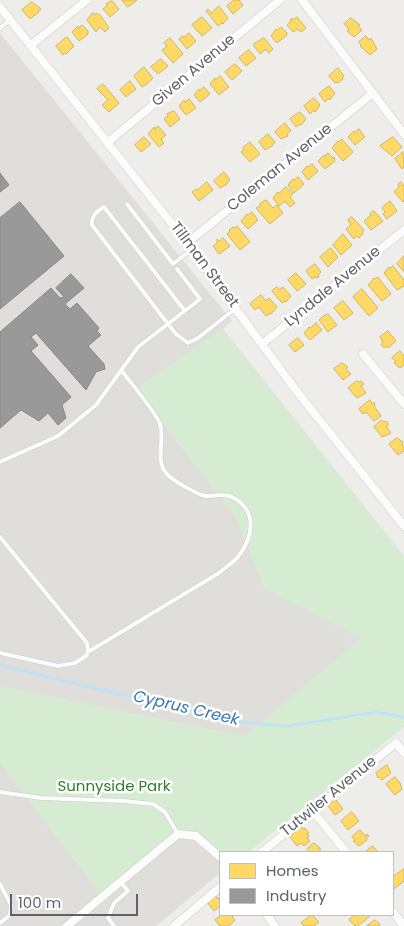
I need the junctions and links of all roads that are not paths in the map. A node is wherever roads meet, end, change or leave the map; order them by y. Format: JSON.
{"nodes":[{"id":1,"x":87,"y":0,"type":"edge"},
{"id":2,"x":280,"y":0,"type":"edge"},
{"id":3,"x":302,"y":0,"type":"edge"},
{"id":4,"x":0,"y":7,"type":"edge"},
{"id":5,"x":11,"y":20,"type":"junction"},
{"id":6,"x":0,"y":28,"type":"edge"},
{"id":7,"x":31,"y":45,"type":"junction"},
{"id":8,"x":373,"y":93,"type":"junction"},
{"id":9,"x":404,"y":134,"type":"edge"},
{"id":10,"x":108,"y":142,"type":"junction"},
{"id":11,"x":127,"y":204,"type":"dead end"},
{"id":12,"x":404,"y":230,"type":"edge"},
{"id":13,"x":190,"y":246,"type":"junction"},
{"id":14,"x":178,"y":269,"type":"dead end"},
{"id":15,"x":236,"y":308,"type":"junction"},
{"id":16,"x":185,"y":311,"type":"junction"},
{"id":17,"x":168,"y":324,"type":"junction"},
{"id":18,"x":262,"y":344,"type":"junction"},
{"id":19,"x":363,"y":354,"type":"dead end"},
{"id":20,"x":122,"y":371,"type":"junction"},
{"id":21,"x":404,"y":404,"type":"edge"},
{"id":22,"x":0,"y":462,"type":"edge"},
{"id":23,"x":404,"y":526,"type":"edge"},
{"id":24,"x":0,"y":537,"type":"edge"},
{"id":25,"x":88,"y":652,"type":"junction"},
{"id":26,"x":0,"y":653,"type":"edge"},
{"id":27,"x":404,"y":753,"type":"edge"},
{"id":28,"x":0,"y":792,"type":"edge"},
{"id":29,"x":312,"y":810,"type":"junction"},
{"id":30,"x":178,"y":834,"type":"junction"},
{"id":31,"x":263,"y":851,"type":"edge"},
{"id":32,"x":345,"y":851,"type":"edge"},
{"id":33,"x":219,"y":856,"type":"edge"},
{"id":34,"x":120,"y":881,"type":"junction"},
{"id":35,"x":0,"y":884,"type":"edge"},
{"id":36,"x":219,"y":888,"type":"edge"},
{"id":37,"x":394,"y":913,"type":"edge"},
{"id":38,"x":0,"y":923,"type":"edge"},
{"id":39,"x":67,"y":926,"type":"edge"},
{"id":40,"x":114,"y":926,"type":"edge"},
{"id":41,"x":174,"y":926,"type":"edge"},
{"id":42,"x":404,"y":926,"type":"edge"}],
"edges":[{"from":1,"to":7,"type":"street"},
{"from":2,"to":10,"type":"street","name":"Given Avenue"},
{"from":3,"to":8,"type":"street"},
{"from":4,"to":5,"type":"street","name":"Tillman Street"},
{"from":5,"to":6,"type":"lane"},
{"from":5,"to":7,"type":"street","name":"Tillman Street"},
{"from":7,"to":10,"type":"street","name":"Tillman Street"},
{"from":8,"to":9,"type":"street"},
{"from":8,"to":13,"type":"street","name":"Coleman Avenue"},
{"from":10,"to":13,"type":"street","name":"Tillman Street"},
{"from":11,"to":13,"type":"lane"},
{"from":12,"to":18,"type":"street","name":"Lyndale Avenue"},
{"from":13,"to":15,"type":"street","name":"Tillman Street"},
{"from":14,"to":16,"type":"lane"},
{"from":15,"to":17,"type":"lane"},
{"from":15,"to":18,"type":"street","name":"Tillman Street"},
{"from":16,"to":17,"type":"lane"},
{"from":16,"to":17,"type":"lane"},
{"from":17,"to":20,"type":"lane"},
{"from":18,"to":23,"type":"street","name":"Tillman Street"},
{"from":19,"to":21,"type":"street"},
{"from":20,"to":22,"type":"lane"},
{"from":20,"to":25,"type":"lane"},
{"from":24,"to":25,"type":"lane"},
{"from":25,"to":26,"type":"lane"},
{"from":27,"to":29,"type":"street","name":"Tutwiler Avenue"},
{"from":28,"to":30,"type":"lane"},
{"from":29,"to":31,"type":"street","name":"Tutwiler Avenue"},
{"from":29,"to":32,"type":"street"},
{"from":30,"to":33,"type":"street"},
{"from":30,"to":34,"type":"street"},
{"from":34,"to":39,"type":"street"},
{"from":34,"to":40,"type":"lane"},
{"from":35,"to":38,"type":"lane"},
{"from":36,"to":41,"type":"street"},
{"from":37,"to":42,"type":"street"}]}
